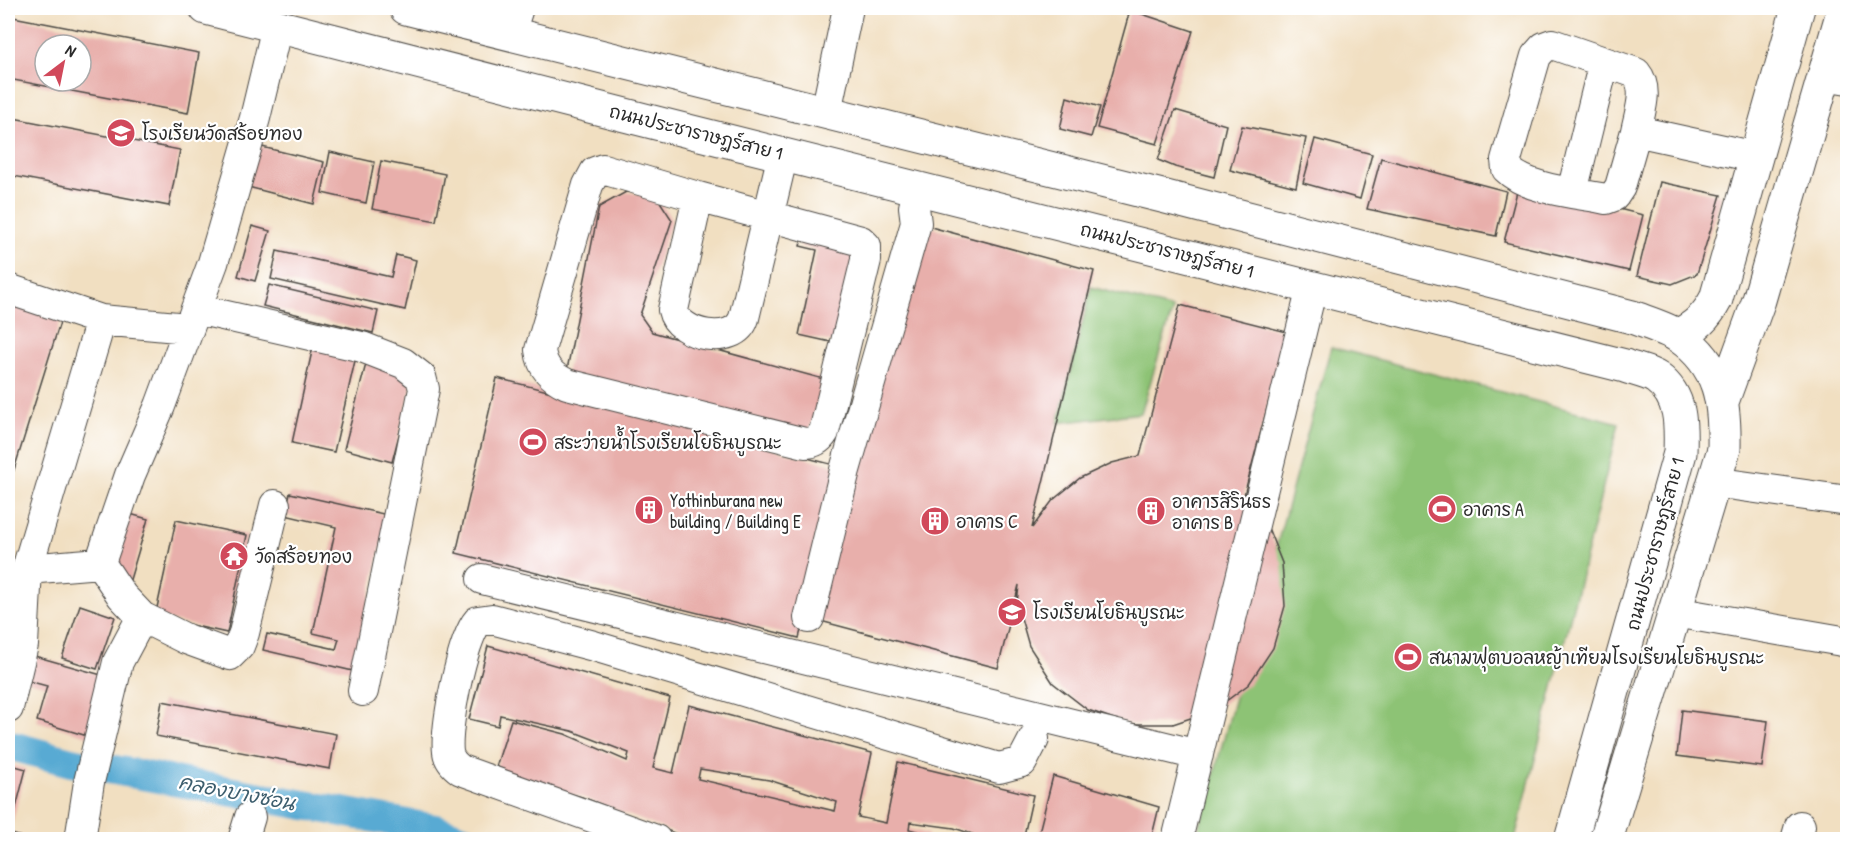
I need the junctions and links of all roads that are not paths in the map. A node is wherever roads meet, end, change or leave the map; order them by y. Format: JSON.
{"nodes":[{"id":1,"x":206,"y":8,"type":"edge"},
{"id":2,"x":406,"y":8,"type":"edge"},
{"id":3,"x":848,"y":8,"type":"edge"},
{"id":4,"x":1798,"y":8,"type":"edge"},
{"id":5,"x":1844,"y":8,"type":"edge"},
{"id":6,"x":514,"y":20,"type":"edge"},
{"id":7,"x":277,"y":26,"type":"junction"},
{"id":8,"x":1604,"y":62,"type":"junction"},
{"id":9,"x":1835,"y":77,"type":"edge"},
{"id":10,"x":717,"y":85,"type":"junction"},
{"id":11,"x":818,"y":110,"type":"junction"},
{"id":12,"x":1636,"y":131,"type":"junction"},
{"id":13,"x":707,"y":135,"type":"junction"},
{"id":14,"x":791,"y":156,"type":"junction"},
{"id":15,"x":1755,"y":158,"type":"junction"},
{"id":16,"x":1797,"y":167,"type":"junction"},
{"id":17,"x":919,"y":188,"type":"junction"},
{"id":18,"x":1572,"y":192,"type":"junction"},
{"id":19,"x":698,"y":197,"type":"junction"},
{"id":20,"x":768,"y":214,"type":"junction"},
{"id":21,"x":1312,"y":287,"type":"junction"},
{"id":22,"x":8,"y":290,"type":"edge"},
{"id":23,"x":192,"y":319,"type":"junction"},
{"id":24,"x":101,"y":320,"type":"junction"},
{"id":25,"x":1678,"y":336,"type":"junction"},
{"id":26,"x":1723,"y":399,"type":"junction"},
{"id":27,"x":1713,"y":482,"type":"junction"},
{"id":28,"x":1848,"y":501,"type":"edge"},
{"id":29,"x":276,"y":505,"type":"dead end"},
{"id":30,"x":100,"y":563,"type":"junction"},
{"id":31,"x":27,"y":569,"type":"junction"},
{"id":32,"x":482,"y":579,"type":"dead end"},
{"id":33,"x":1674,"y":612,"type":"junction"},
{"id":34,"x":142,"y":617,"type":"junction"},
{"id":35,"x":809,"y":618,"type":"dead end"},
{"id":36,"x":1848,"y":642,"type":"edge"},
{"id":37,"x":15,"y":643,"type":"edge"},
{"id":38,"x":363,"y":691,"type":"dead end"},
{"id":39,"x":8,"y":708,"type":"edge"},
{"id":40,"x":1034,"y":739,"type":"dead end"},
{"id":41,"x":1198,"y":755,"type":"junction"},
{"id":42,"x":80,"y":840,"type":"edge"},
{"id":43,"x":656,"y":840,"type":"edge"},
{"id":44,"x":1177,"y":840,"type":"edge"},
{"id":45,"x":1571,"y":840,"type":"edge"},
{"id":46,"x":1606,"y":840,"type":"edge"}],
"edges":[{"from":1,"to":7,"type":"main road","name":"ถนนประชาราษฎร์สาย 1"},
{"from":2,"to":6,"type":"main road","name":"ถนนประชาราษฎร์สาย 1"},
{"from":3,"to":11,"type":"street"},
{"from":4,"to":15,"type":"main road"},
{"from":5,"to":9,"type":"main road","name":"ถนนประชาราษฎร์สาย 1"},
{"from":6,"to":10,"type":"main road","name":"ถนนประชาราษฎร์สาย 1"},
{"from":7,"to":13,"type":"main road","name":"ถนนประชาราษฎร์สาย 1"},
{"from":7,"to":23,"type":"street"},
{"from":8,"to":12,"type":"street"},
{"from":8,"to":18,"type":"street"},
{"from":8,"to":18,"type":"street"},
{"from":9,"to":16,"type":"main road","name":"ถนนประชาราษฎร์สาย 1"},
{"from":10,"to":11,"type":"main road","name":"ถนนประชาราษฎร์สาย 1"},
{"from":10,"to":13,"type":"main road"},
{"from":11,"to":14,"type":"main road"},
{"from":11,"to":25,"type":"main road","name":"ถนนประชาราษฎร์สาย 1"},
{"from":12,"to":15,"type":"street"},
{"from":12,"to":18,"type":"street"},
{"from":13,"to":14,"type":"main road","name":"ถนนประชาราษฎร์สาย 1"},
{"from":14,"to":17,"type":"main road","name":"ถนนประชาราษฎร์สาย 1"},
{"from":14,"to":20,"type":"street"},
{"from":15,"to":16,"type":"main road"},
{"from":15,"to":25,"type":"main road"},
{"from":16,"to":26,"type":"main road","name":"ถนนประชาราษฎร์สาย 1"},
{"from":17,"to":21,"type":"main road","name":"ถนนประชาราษฎร์สาย 1"},
{"from":17,"to":35,"type":"street"},
{"from":19,"to":20,"type":"street"},
{"from":19,"to":20,"type":"street"},
{"from":19,"to":20,"type":"street"},
{"from":21,"to":41,"type":"street"},
{"from":21,"to":45,"type":"main road","name":"ถนนประชาราษฎร์สาย 1"},
{"from":22,"to":24,"type":"street"},
{"from":23,"to":24,"type":"street"},
{"from":23,"to":30,"type":"street"},
{"from":23,"to":38,"type":"street"},
{"from":24,"to":31,"type":"street"},
{"from":25,"to":26,"type":"main road","name":"ถนนประชาราษฎร์สาย 1"},
{"from":26,"to":27,"type":"main road","name":"ถนนประชาราษฎร์สาย 1"},
{"from":27,"to":28,"type":"street"},
{"from":27,"to":33,"type":"main road","name":"ถนนประชาราษฎร์สาย 1"},
{"from":29,"to":34,"type":"street"},
{"from":30,"to":31,"type":"street"},
{"from":30,"to":34,"type":"street"},
{"from":31,"to":37,"type":"street"},
{"from":32,"to":41,"type":"street"},
{"from":33,"to":36,"type":"street"},
{"from":33,"to":46,"type":"main road","name":"ถนนประชาราษฎร์สาย 1"},
{"from":34,"to":42,"type":"street"},
{"from":37,"to":39,"type":"street"},
{"from":40,"to":43,"type":"street"},
{"from":41,"to":44,"type":"street"}]}
